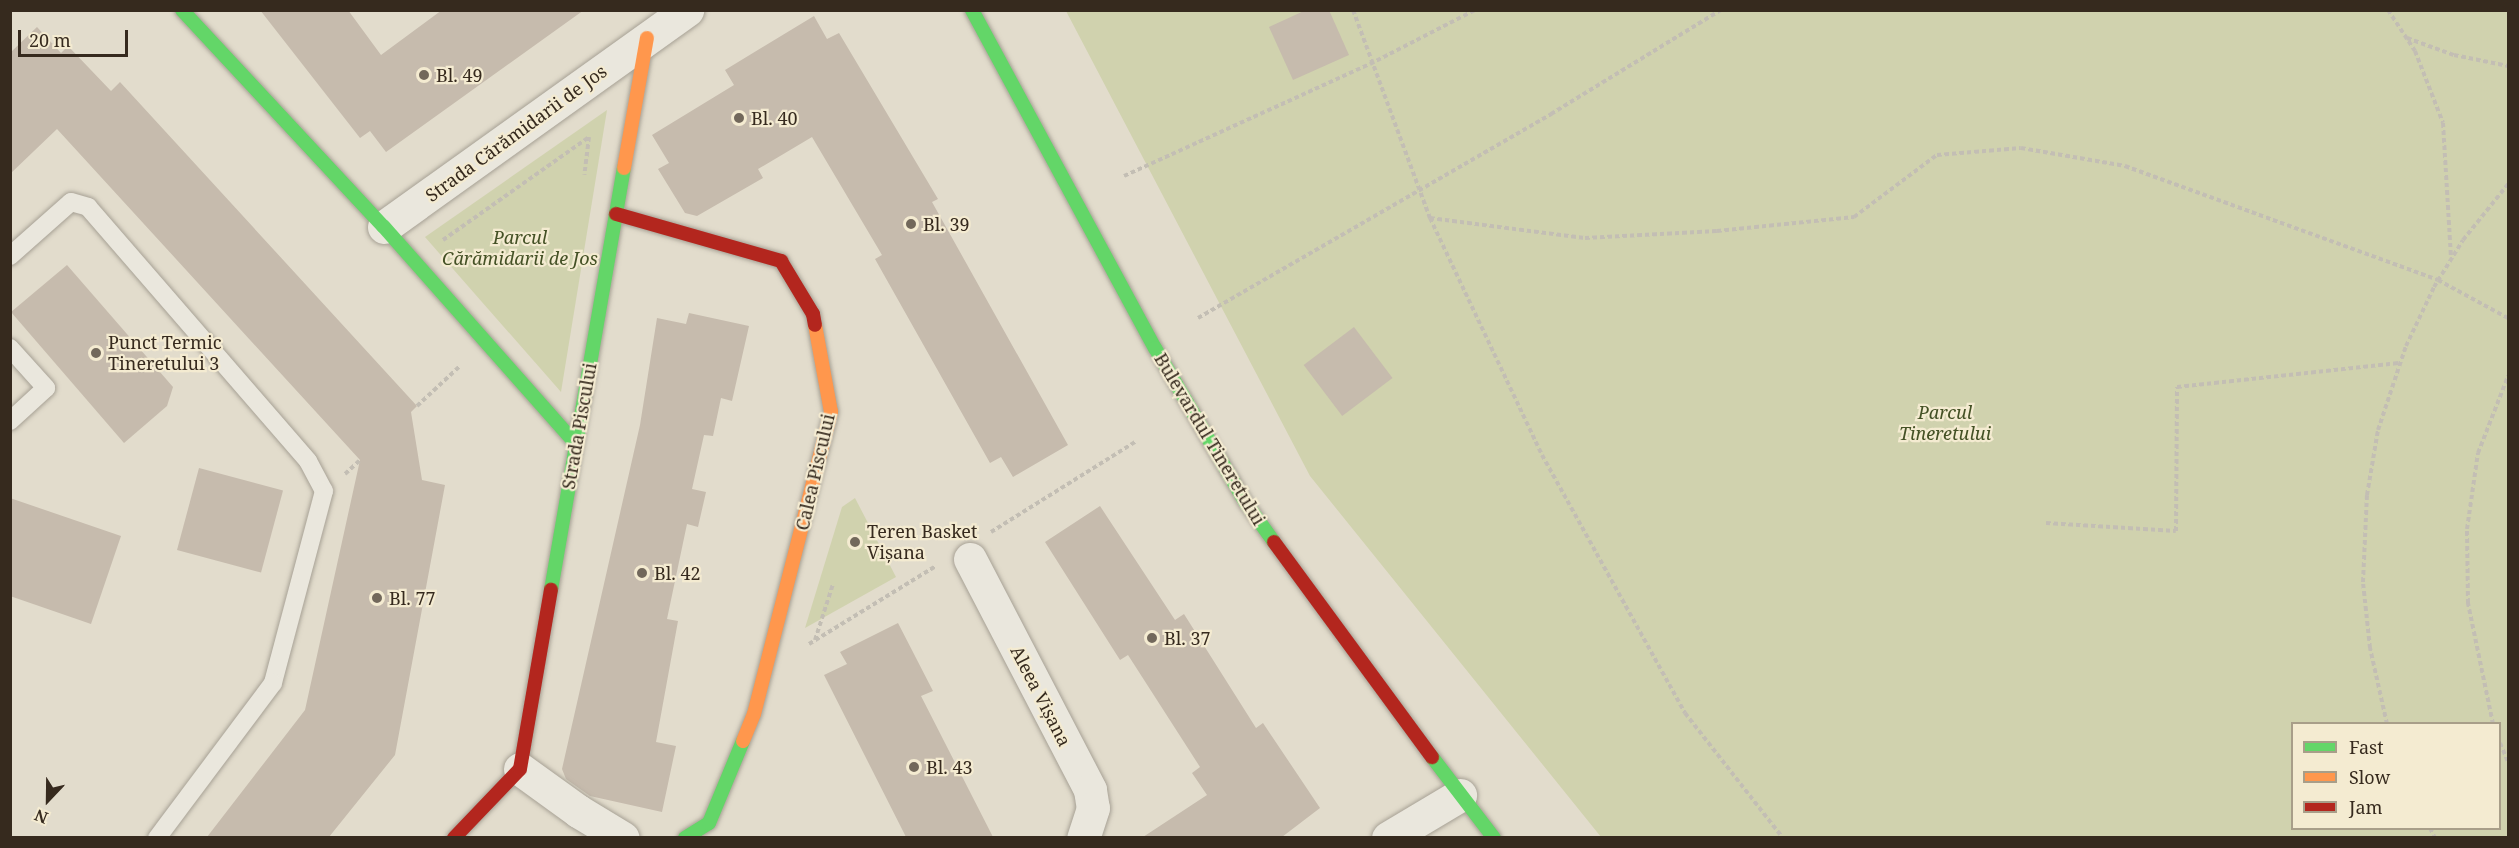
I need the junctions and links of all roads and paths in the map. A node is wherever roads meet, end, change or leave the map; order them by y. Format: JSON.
{"nodes":[{"id":1,"x":182,"y":10,"type":"edge"},
{"id":2,"x":687,"y":10,"type":"edge"},
{"id":3,"x":972,"y":10,"type":"edge"},
{"id":4,"x":1353,"y":10,"type":"edge"},
{"id":5,"x":1475,"y":10,"type":"edge"},
{"id":6,"x":1720,"y":10,"type":"edge"},
{"id":7,"x":2388,"y":10,"type":"edge"},
{"id":8,"x":647,"y":38,"type":"junction"},
{"id":9,"x":2406,"y":38,"type":"junction"},
{"id":10,"x":1370,"y":64,"type":"junction"},
{"id":11,"x":2508,"y":66,"type":"edge"},
{"id":12,"x":1124,"y":176,"type":"dead end"},
{"id":13,"x":583,"y":184,"type":"dead end"},
{"id":14,"x":2508,"y":184,"type":"edge"},
{"id":15,"x":1419,"y":188,"type":"junction"},
{"id":16,"x":616,"y":214,"type":"junction"},
{"id":17,"x":1430,"y":218,"type":"junction"},
{"id":18,"x":384,"y":227,"type":"junction"},
{"id":19,"x":450,"y":249,"type":"dead end"},
{"id":20,"x":10,"y":256,"type":"edge"},
{"id":21,"x":2451,"y":258,"type":"junction"},
{"id":22,"x":2438,"y":280,"type":"junction"},
{"id":23,"x":1198,"y":318,"type":"dead end"},
{"id":24,"x":2508,"y":318,"type":"edge"},
{"id":25,"x":486,"y":342,"type":"junction"},
{"id":26,"x":10,"y":348,"type":"edge"},
{"id":27,"x":2399,"y":363,"type":"junction"},
{"id":28,"x":2508,"y":376,"type":"edge"},
{"id":29,"x":417,"y":406,"type":"dead end"},
{"id":30,"x":10,"y":420,"type":"edge"},
{"id":31,"x":576,"y":444,"type":"junction"},
{"id":32,"x":2046,"y":523,"type":"dead end"},
{"id":33,"x":970,"y":559,"type":"dead end"},
{"id":34,"x":833,"y":584,"type":"dead end"},
{"id":35,"x":815,"y":641,"type":"dead end"},
{"id":36,"x":2387,"y":722,"type":"edge"},
{"id":37,"x":2493,"y":722,"type":"edge"},
{"id":38,"x":2501,"y":747,"type":"edge"},
{"id":39,"x":2508,"y":762,"type":"edge"},
{"id":40,"x":520,"y":769,"type":"junction"},
{"id":41,"x":1460,"y":795,"type":"junction"},
{"id":42,"x":157,"y":837,"type":"edge"},
{"id":43,"x":454,"y":837,"type":"edge"},
{"id":44,"x":623,"y":837,"type":"edge"},
{"id":45,"x":685,"y":837,"type":"edge"},
{"id":46,"x":1083,"y":837,"type":"edge"},
{"id":47,"x":1388,"y":837,"type":"edge"},
{"id":48,"x":1494,"y":837,"type":"edge"},
{"id":49,"x":1783,"y":837,"type":"edge"}],
"edges":[{"from":1,"to":18,"type":"street"},
{"from":2,"to":8,"type":"street"},
{"from":3,"to":41,"type":"street","name":"Bulevardul Tineretului"},
{"from":4,"to":10,"type":"path"},
{"from":5,"to":10,"type":"path"},
{"from":6,"to":15,"type":"path"},
{"from":7,"to":9,"type":"path"},
{"from":8,"to":16,"type":"street","name":"Strada Piscului"},
{"from":8,"to":18,"type":"street","name":"Strada Cărămidarii de Jos"},
{"from":9,"to":11,"type":"path"},
{"from":9,"to":21,"type":"path"},
{"from":10,"to":12,"type":"path"},
{"from":10,"to":15,"type":"path"},
{"from":13,"to":19,"type":"path"},
{"from":14,"to":21,"type":"path"},
{"from":15,"to":17,"type":"path"},
{"from":15,"to":23,"type":"path"},
{"from":16,"to":31,"type":"street","name":"Strada Piscului"},
{"from":16,"to":45,"type":"street","name":"Calea Piscului"},
{"from":17,"to":22,"type":"path"},
{"from":17,"to":49,"type":"path"},
{"from":18,"to":25,"type":"street"},
{"from":20,"to":42,"type":"lane"},
{"from":21,"to":22,"type":"path"},
{"from":22,"to":24,"type":"path"},
{"from":22,"to":27,"type":"path"},
{"from":25,"to":29,"type":"path"},
{"from":25,"to":31,"type":"street"},
{"from":26,"to":30,"type":"lane"},
{"from":27,"to":32,"type":"path"},
{"from":27,"to":36,"type":"path"},
{"from":28,"to":37,"type":"path"},
{"from":31,"to":40,"type":"street","name":"Strada Piscului"},
{"from":33,"to":46,"type":"street","name":"Aleea Vișana"},
{"from":34,"to":35,"type":"path"},
{"from":38,"to":39,"type":"path"},
{"from":40,"to":43,"type":"street"},
{"from":40,"to":44,"type":"street"},
{"from":41,"to":47,"type":"street"},
{"from":41,"to":48,"type":"street","name":"Bulevardul Tineretului"}]}
